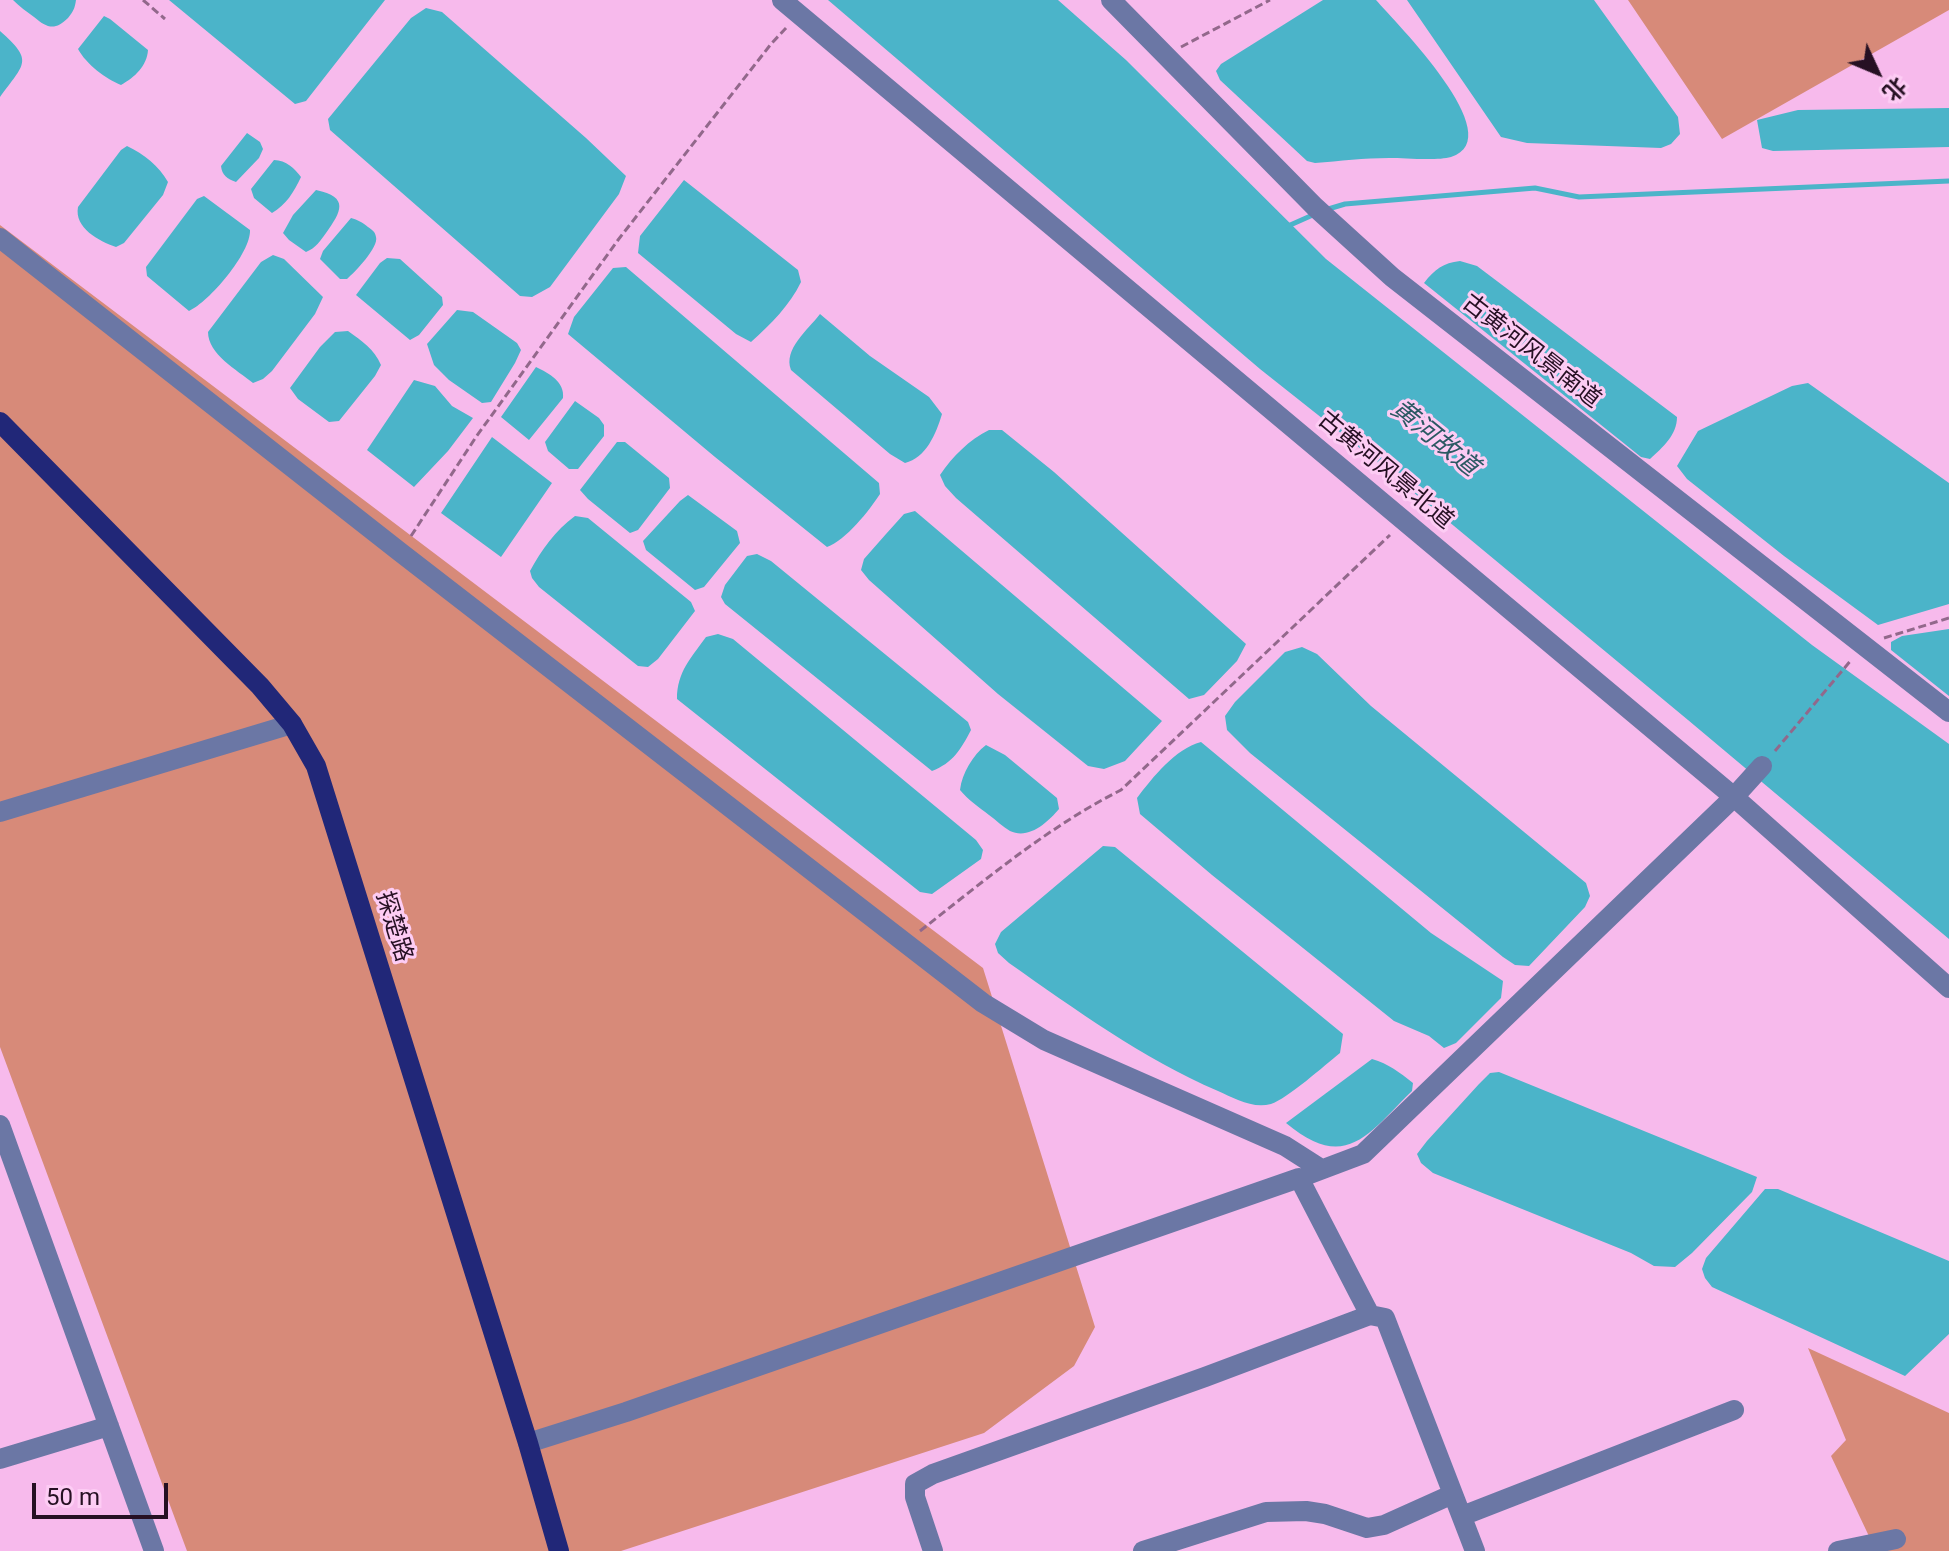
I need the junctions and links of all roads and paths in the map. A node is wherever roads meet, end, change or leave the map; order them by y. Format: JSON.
{"nodes":[{"id":1,"x":143,"y":0,"type":"edge"},
{"id":2,"x":782,"y":0,"type":"edge"},
{"id":3,"x":1111,"y":0,"type":"edge"},
{"id":4,"x":1270,"y":0,"type":"edge"},
{"id":5,"x":799,"y":14,"type":"junction"},
{"id":6,"x":165,"y":19,"type":"dead end"},
{"id":7,"x":1165,"y":55,"type":"junction"},
{"id":8,"x":0,"y":238,"type":"edge"},
{"id":9,"x":0,"y":422,"type":"edge"},
{"id":10,"x":1404,"y":521,"type":"junction"},
{"id":11,"x":400,"y":552,"type":"junction"},
{"id":12,"x":1949,"y":618,"type":"edge"},
{"id":13,"x":1865,"y":644,"type":"junction"},
{"id":14,"x":1949,"y":712,"type":"edge"},
{"id":15,"x":292,"y":724,"type":"junction"},
{"id":16,"x":1762,"y":766,"type":"joint"},
{"id":17,"x":1734,"y":797,"type":"junction"},
{"id":18,"x":0,"y":812,"type":"edge"},
{"id":19,"x":905,"y":943,"type":"junction"},
{"id":20,"x":1949,"y":988,"type":"edge"},
{"id":21,"x":0,"y":1125,"type":"edge"},
{"id":22,"x":1321,"y":1169,"type":"junction"},
{"id":23,"x":1299,"y":1178,"type":"junction"},
{"id":24,"x":1370,"y":1315,"type":"junction"},
{"id":25,"x":1734,"y":1410,"type":"dead end"},
{"id":26,"x":109,"y":1426,"type":"junction"},
{"id":27,"x":528,"y":1443,"type":"junction"},
{"id":28,"x":0,"y":1459,"type":"edge"},
{"id":29,"x":1453,"y":1494,"type":"junction"},
{"id":30,"x":1462,"y":1516,"type":"junction"},
{"id":31,"x":1896,"y":1539,"type":"dead end"},
{"id":32,"x":154,"y":1551,"type":"edge"},
{"id":33,"x":559,"y":1551,"type":"edge"},
{"id":34,"x":933,"y":1551,"type":"edge"},
{"id":35,"x":1143,"y":1551,"type":"edge"},
{"id":36,"x":1475,"y":1551,"type":"edge"},
{"id":37,"x":1838,"y":1551,"type":"edge"}],
"edges":[{"from":1,"to":6,"type":"path"},
{"from":2,"to":5,"type":"street","name":"古黄河风景北道"},
{"from":3,"to":7,"type":"street","name":"古黄河风景南道"},
{"from":4,"to":7,"type":"path"},
{"from":5,"to":10,"type":"street","name":"古黄河风景北道"},
{"from":5,"to":11,"type":"path"},
{"from":7,"to":13,"type":"street","name":"古黄河风景南道"},
{"from":8,"to":11,"type":"street"},
{"from":9,"to":15,"type":"main road","name":"探楚路"},
{"from":10,"to":17,"type":"street","name":"古黄河风景北道"},
{"from":10,"to":19,"type":"path"},
{"from":11,"to":19,"type":"street"},
{"from":12,"to":13,"type":"path"},
{"from":13,"to":14,"type":"street","name":"古黄河风景南道"},
{"from":13,"to":16,"type":"path"},
{"from":15,"to":18,"type":"street"},
{"from":15,"to":27,"type":"main road","name":"探楚路"},
{"from":16,"to":17,"type":"street"},
{"from":17,"to":20,"type":"street","name":"古黄河风景北道"},
{"from":17,"to":22,"type":"street"},
{"from":19,"to":22,"type":"street"},
{"from":21,"to":26,"type":"street"},
{"from":22,"to":23,"type":"street"},
{"from":23,"to":24,"type":"street"},
{"from":23,"to":27,"type":"street"},
{"from":24,"to":29,"type":"street"},
{"from":24,"to":34,"type":"street"},
{"from":25,"to":30,"type":"street"},
{"from":26,"to":28,"type":"street"},
{"from":26,"to":32,"type":"street"},
{"from":27,"to":33,"type":"main road","name":"探楚路"},
{"from":29,"to":30,"type":"street"},
{"from":29,"to":35,"type":"street"},
{"from":30,"to":36,"type":"street"},
{"from":31,"to":37,"type":"street"}]}
